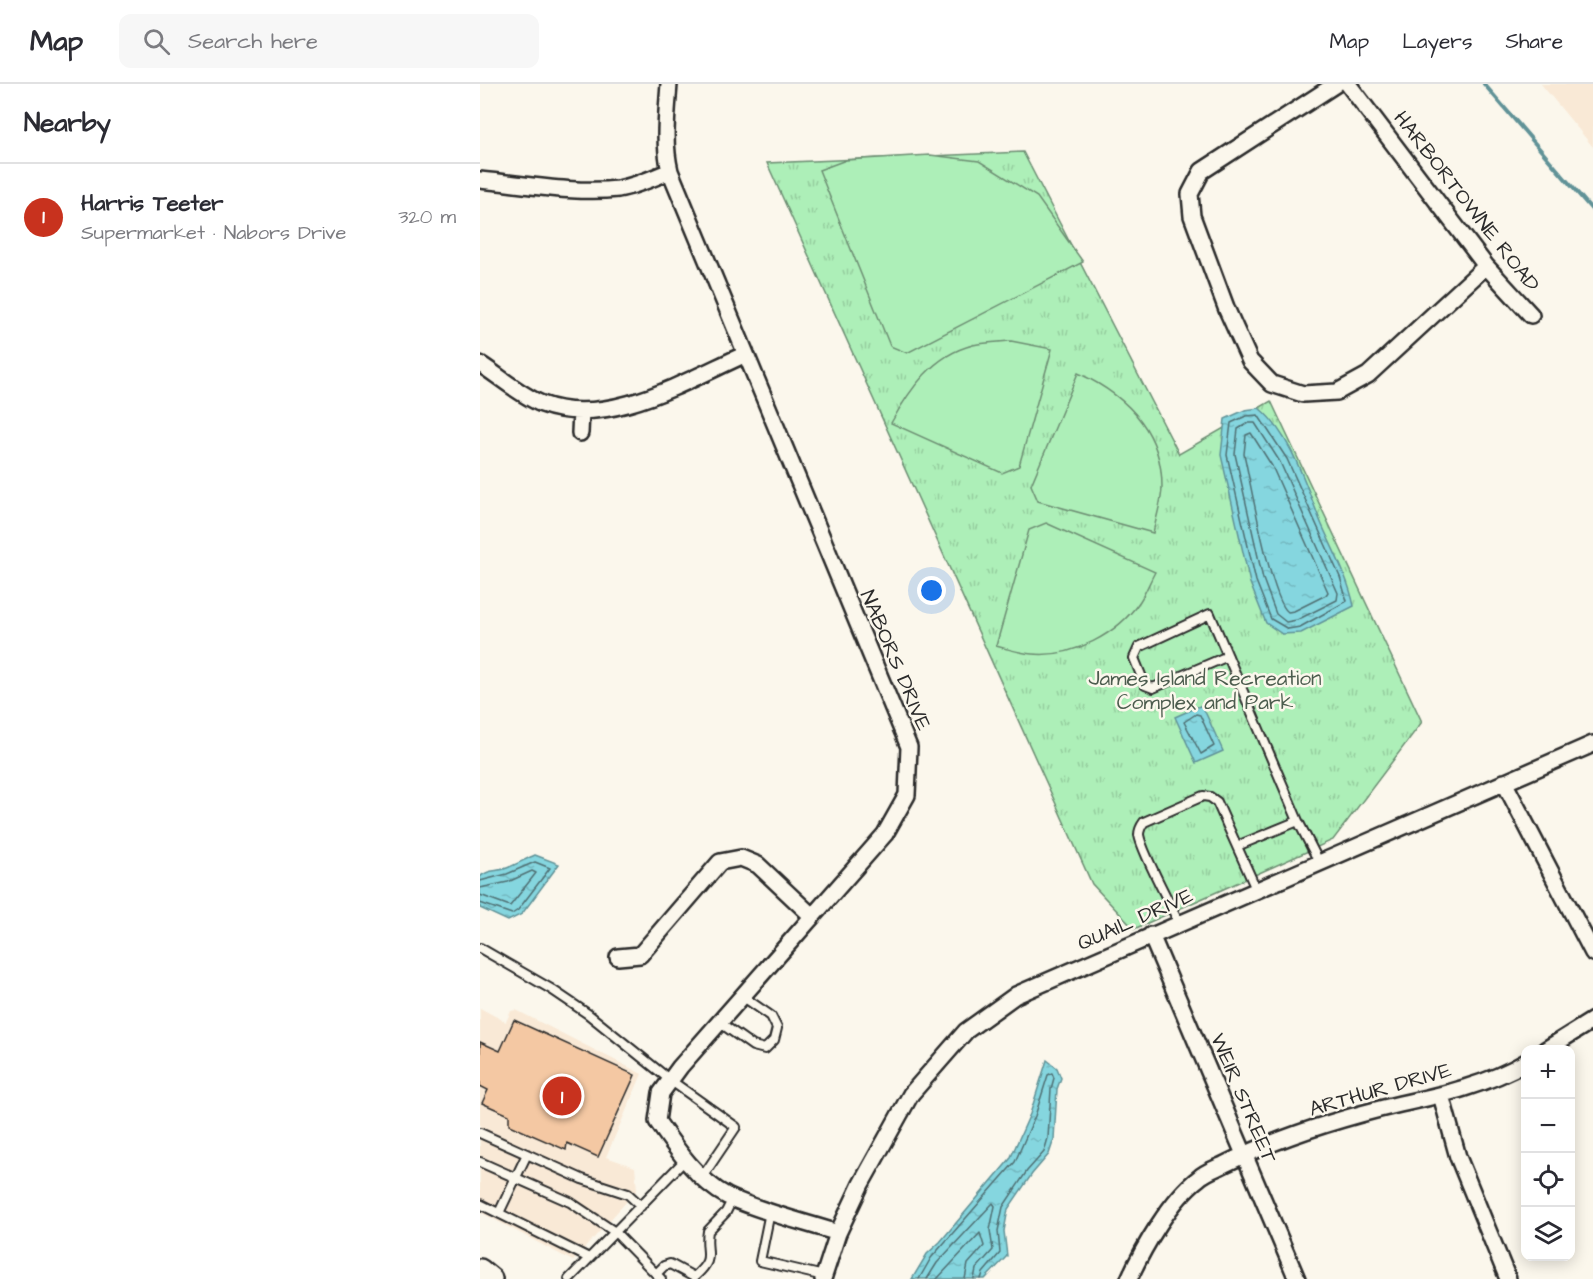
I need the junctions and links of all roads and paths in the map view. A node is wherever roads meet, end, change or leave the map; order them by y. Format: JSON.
{"nodes":[{"id":1,"x":669,"y":84,"type":"edge"},
{"id":2,"x":1336,"y":84,"type":"edge"},
{"id":3,"x":1348,"y":84,"type":"edge"},
{"id":4,"x":670,"y":171,"type":"junction"},
{"id":5,"x":480,"y":180,"type":"edge"},
{"id":6,"x":1486,"y":266,"type":"junction"},
{"id":7,"x":1531,"y":315,"type":"dead end"},
{"id":8,"x":746,"y":354,"type":"junction"},
{"id":9,"x":480,"y":364,"type":"edge"},
{"id":10,"x":581,"y":411,"type":"junction"},
{"id":11,"x":580,"y":433,"type":"dead end"},
{"id":12,"x":1228,"y":656,"type":"junction"},
{"id":13,"x":1593,"y":744,"type":"edge"},
{"id":14,"x":1504,"y":782,"type":"junction"},
{"id":15,"x":1298,"y":821,"type":"junction"},
{"id":16,"x":1238,"y":846,"type":"junction"},
{"id":17,"x":1319,"y":862,"type":"junction"},
{"id":18,"x":1256,"y":889,"type":"junction"},
{"id":19,"x":812,"y":916,"type":"junction"},
{"id":20,"x":1179,"y":923,"type":"junction"},
{"id":21,"x":1151,"y":935,"type":"junction"},
{"id":22,"x":480,"y":948,"type":"edge"},
{"id":23,"x":1593,"y":953,"type":"edge"},
{"id":24,"x":618,"y":957,"type":"dead end"},
{"id":25,"x":742,"y":996,"type":"junction"},
{"id":26,"x":1593,"y":1020,"type":"edge"},
{"id":27,"x":719,"y":1022,"type":"junction"},
{"id":28,"x":1553,"y":1045,"type":"edge"},
{"id":29,"x":1521,"y":1065,"type":"edge"},
{"id":30,"x":670,"y":1080,"type":"junction"},
{"id":31,"x":1441,"y":1095,"type":"junction"},
{"id":32,"x":480,"y":1133,"type":"edge"},
{"id":33,"x":527,"y":1154,"type":"junction"},
{"id":34,"x":1245,"y":1154,"type":"junction"},
{"id":35,"x":686,"y":1159,"type":"junction"},
{"id":36,"x":480,"y":1162,"type":"edge"},
{"id":37,"x":703,"y":1176,"type":"junction"},
{"id":38,"x":516,"y":1178,"type":"junction"},
{"id":39,"x":733,"y":1198,"type":"junction"},
{"id":40,"x":480,"y":1204,"type":"edge"},
{"id":41,"x":641,"y":1206,"type":"junction"},
{"id":42,"x":770,"y":1211,"type":"junction"},
{"id":43,"x":499,"y":1213,"type":"junction"},
{"id":44,"x":615,"y":1232,"type":"junction"},
{"id":45,"x":838,"y":1233,"type":"junction"},
{"id":46,"x":589,"y":1258,"type":"junction"},
{"id":47,"x":480,"y":1270,"type":"edge"},
{"id":48,"x":658,"y":1276,"type":"edge"},
{"id":49,"x":823,"y":1277,"type":"edge"},
{"id":50,"x":491,"y":1279,"type":"edge"},
{"id":51,"x":569,"y":1279,"type":"edge"},
{"id":52,"x":1129,"y":1279,"type":"edge"},
{"id":53,"x":1297,"y":1279,"type":"edge"},
{"id":54,"x":1508,"y":1279,"type":"edge"}],
"edges":[{"from":1,"to":4,"type":"street","name":"NABORS DRIVE"},
{"from":2,"to":6,"type":"street"},
{"from":3,"to":6,"type":"street","name":"HARBORTOWNE ROAD"},
{"from":4,"to":5,"type":"street"},
{"from":4,"to":8,"type":"street","name":"NABORS DRIVE"},
{"from":6,"to":7,"type":"street","name":"HARBORTOWNE ROAD"},
{"from":8,"to":10,"type":"street"},
{"from":8,"to":19,"type":"street","name":"NABORS DRIVE"},
{"from":9,"to":10,"type":"street"},
{"from":10,"to":11,"type":"street"},
{"from":12,"to":12,"type":"lane"},
{"from":12,"to":15,"type":"lane"},
{"from":13,"to":14,"type":"street","name":"QUAIL DRIVE"},
{"from":14,"to":17,"type":"street","name":"QUAIL DRIVE"},
{"from":14,"to":23,"type":"street"},
{"from":15,"to":16,"type":"lane"},
{"from":15,"to":17,"type":"lane"},
{"from":16,"to":18,"type":"lane"},
{"from":16,"to":20,"type":"lane"},
{"from":17,"to":18,"type":"street","name":"QUAIL DRIVE"},
{"from":18,"to":20,"type":"street","name":"QUAIL DRIVE"},
{"from":19,"to":24,"type":"street"},
{"from":19,"to":25,"type":"street","name":"NABORS DRIVE"},
{"from":20,"to":21,"type":"street","name":"QUAIL DRIVE"},
{"from":21,"to":34,"type":"street","name":"WEIR STREET"},
{"from":21,"to":45,"type":"street","name":"QUAIL DRIVE"},
{"from":22,"to":30,"type":"lane"},
{"from":25,"to":27,"type":"street","name":"NABORS DRIVE"},
{"from":25,"to":27,"type":"lane"},
{"from":26,"to":28,"type":"street"},
{"from":27,"to":30,"type":"street","name":"NABORS DRIVE"},
{"from":29,"to":31,"type":"street","name":"ARTHUR DRIVE"},
{"from":30,"to":35,"type":"street","name":"NABORS DRIVE"},
{"from":30,"to":37,"type":"lane"},
{"from":31,"to":34,"type":"street","name":"ARTHUR DRIVE"},
{"from":31,"to":54,"type":"street"},
{"from":32,"to":33,"type":"lane"},
{"from":33,"to":38,"type":"lane"},
{"from":33,"to":41,"type":"lane"},
{"from":34,"to":52,"type":"street","name":"ARTHUR DRIVE"},
{"from":34,"to":53,"type":"street","name":"WEIR STREET"},
{"from":35,"to":37,"type":"street","name":"NABORS DRIVE"},
{"from":35,"to":41,"type":"lane"},
{"from":36,"to":38,"type":"lane"},
{"from":37,"to":39,"type":"street","name":"NABORS DRIVE"},
{"from":38,"to":43,"type":"lane"},
{"from":38,"to":44,"type":"lane"},
{"from":39,"to":42,"type":"street","name":"NABORS DRIVE"},
{"from":39,"to":48,"type":"lane"},
{"from":40,"to":43,"type":"lane"},
{"from":41,"to":44,"type":"lane"},
{"from":42,"to":45,"type":"street","name":"NABORS DRIVE"},
{"from":42,"to":49,"type":"lane"},
{"from":43,"to":46,"type":"lane"},
{"from":44,"to":46,"type":"lane"},
{"from":44,"to":48,"type":"lane"},
{"from":45,"to":49,"type":"street","name":"QUAIL DRIVE"},
{"from":46,"to":51,"type":"lane"},
{"from":47,"to":50,"type":"main road"}]}
